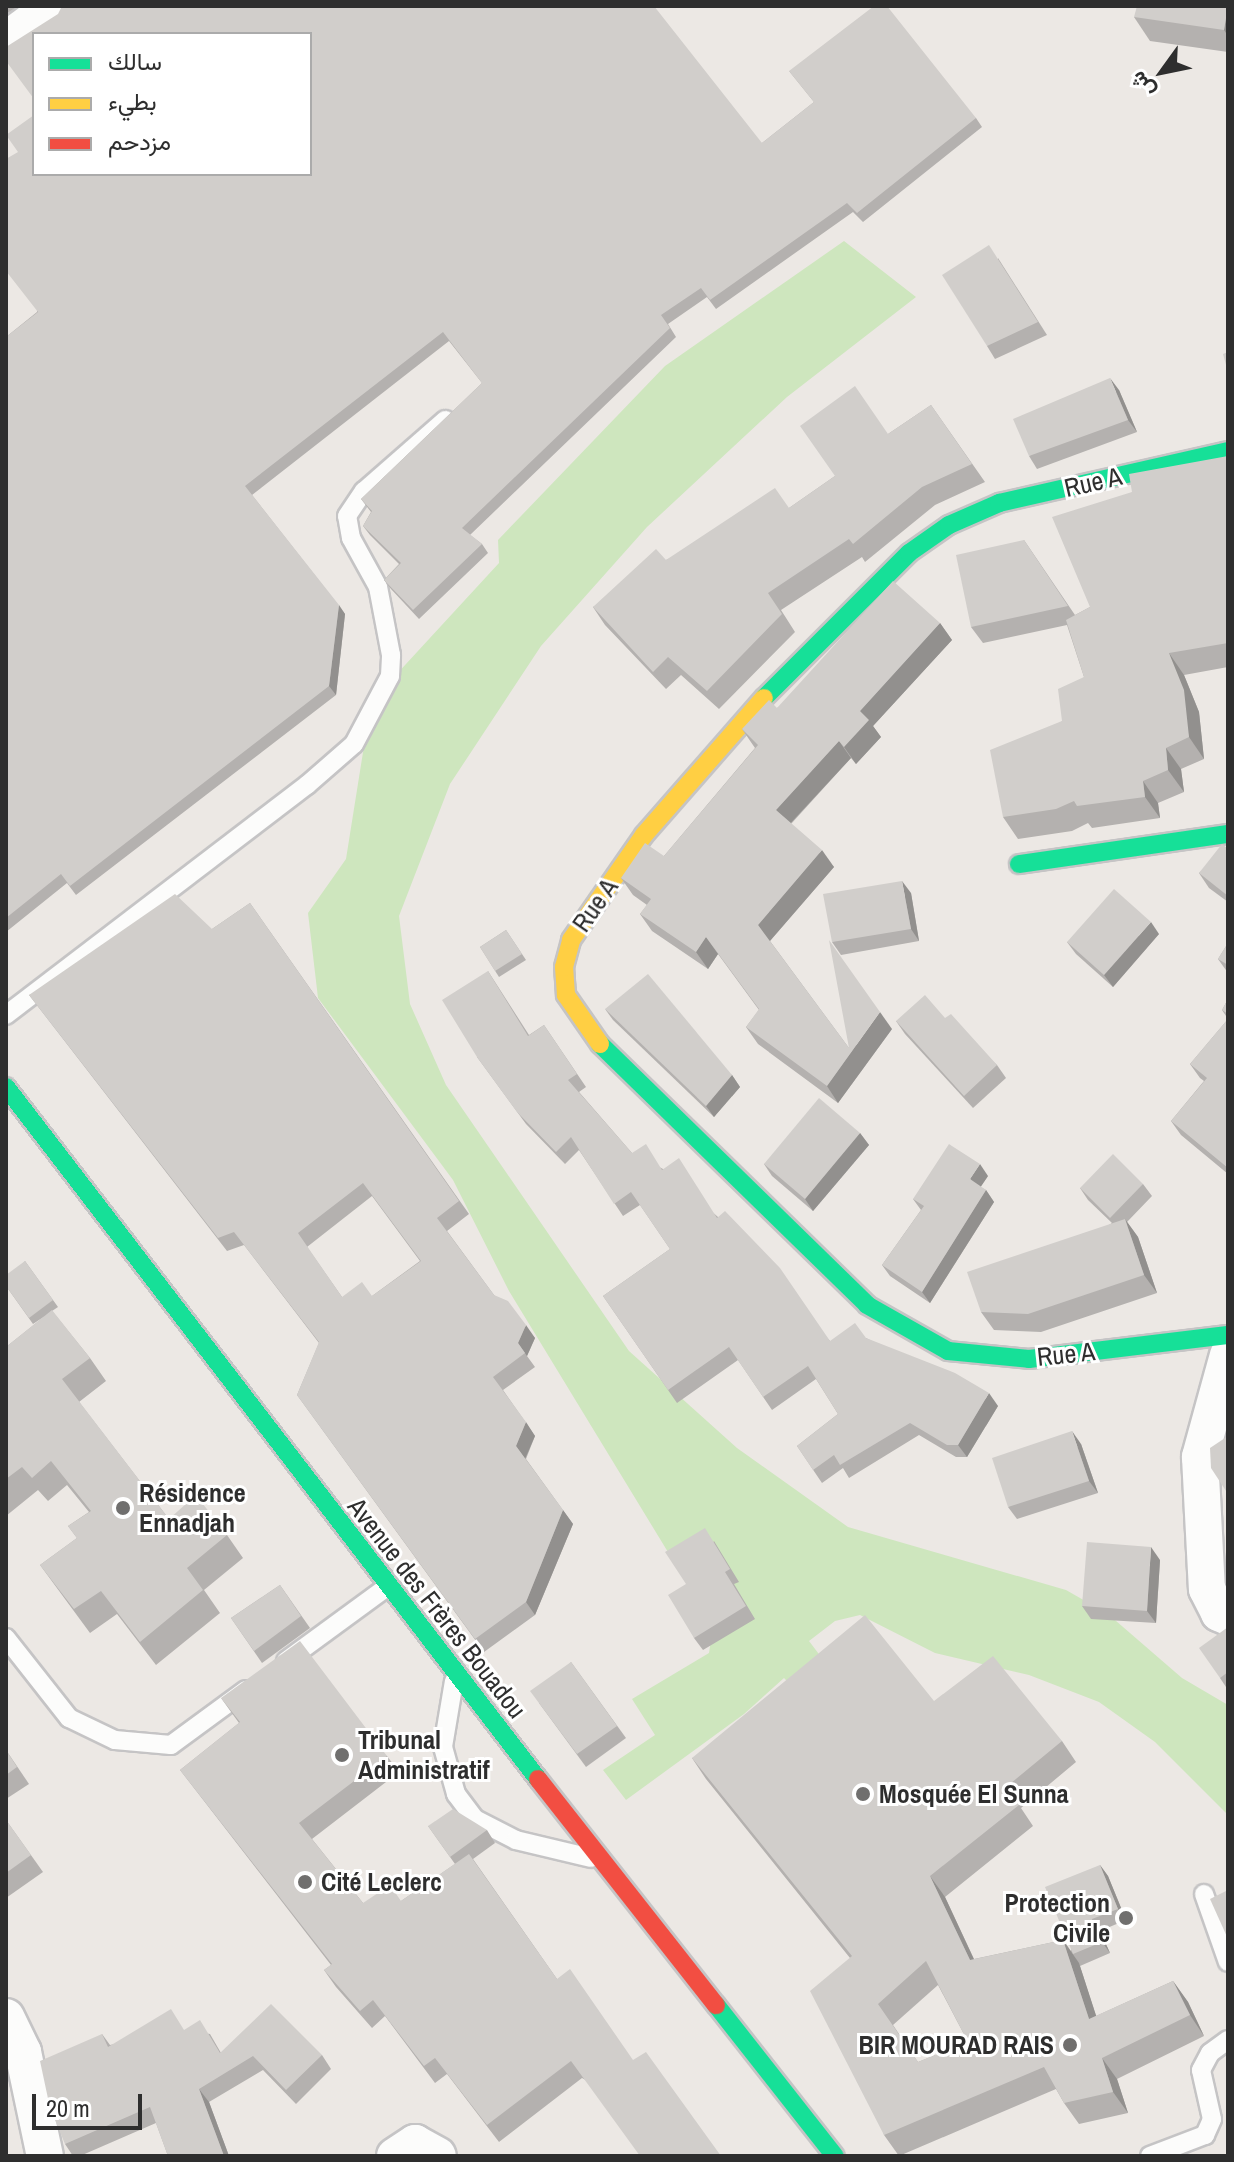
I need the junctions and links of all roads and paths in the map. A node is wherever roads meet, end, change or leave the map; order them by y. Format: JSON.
{"nodes":[{"id":1,"x":52,"y":6,"type":"edge"},
{"id":2,"x":6,"y":40,"type":"edge"},
{"id":3,"x":453,"y":413,"type":"edge"},
{"id":4,"x":1228,"y":451,"type":"edge"},
{"id":5,"x":1228,"y":834,"type":"edge"},
{"id":6,"x":1019,"y":864,"type":"dead end"},
{"id":7,"x":6,"y":1015,"type":"edge"},
{"id":8,"x":6,"y":1087,"type":"edge"},
{"id":9,"x":1228,"y":1335,"type":"edge"},
{"id":10,"x":1228,"y":1355,"type":"edge"},
{"id":11,"x":387,"y":1587,"type":"junction"},
{"id":12,"x":1228,"y":1617,"type":"edge"},
{"id":13,"x":6,"y":1638,"type":"edge"},
{"id":14,"x":455,"y":1675,"type":"junction"},
{"id":15,"x":603,"y":1861,"type":"junction"},
{"id":16,"x":1204,"y":1894,"type":"dead end"},
{"id":17,"x":1228,"y":1962,"type":"edge"},
{"id":18,"x":6,"y":2017,"type":"edge"},
{"id":19,"x":1228,"y":2040,"type":"edge"},
{"id":20,"x":45,"y":2156,"type":"edge"},
{"id":21,"x":395,"y":2156,"type":"edge"},
{"id":22,"x":438,"y":2156,"type":"edge"},
{"id":23,"x":835,"y":2156,"type":"edge"},
{"id":24,"x":1150,"y":2156,"type":"edge"}],
"edges":[{"from":1,"to":2,"type":"street"},
{"from":3,"to":7,"type":"lane"},
{"from":4,"to":9,"type":"street","name":"Rue A"},
{"from":5,"to":6,"type":"street"},
{"from":8,"to":11,"type":"street","name":"Avenue des Frères Bouadou"},
{"from":10,"to":12,"type":"street"},
{"from":11,"to":13,"type":"lane"},
{"from":11,"to":14,"type":"street","name":"Avenue des Frères Bouadou"},
{"from":14,"to":15,"type":"street","name":"Avenue des Frères Bouadou"},
{"from":14,"to":15,"type":"lane"},
{"from":15,"to":23,"type":"street","name":"Avenue des Frères Bouadou"},
{"from":16,"to":17,"type":"lane"},
{"from":18,"to":20,"type":"street"},
{"from":19,"to":24,"type":"lane"},
{"from":21,"to":22,"type":"street"}]}
